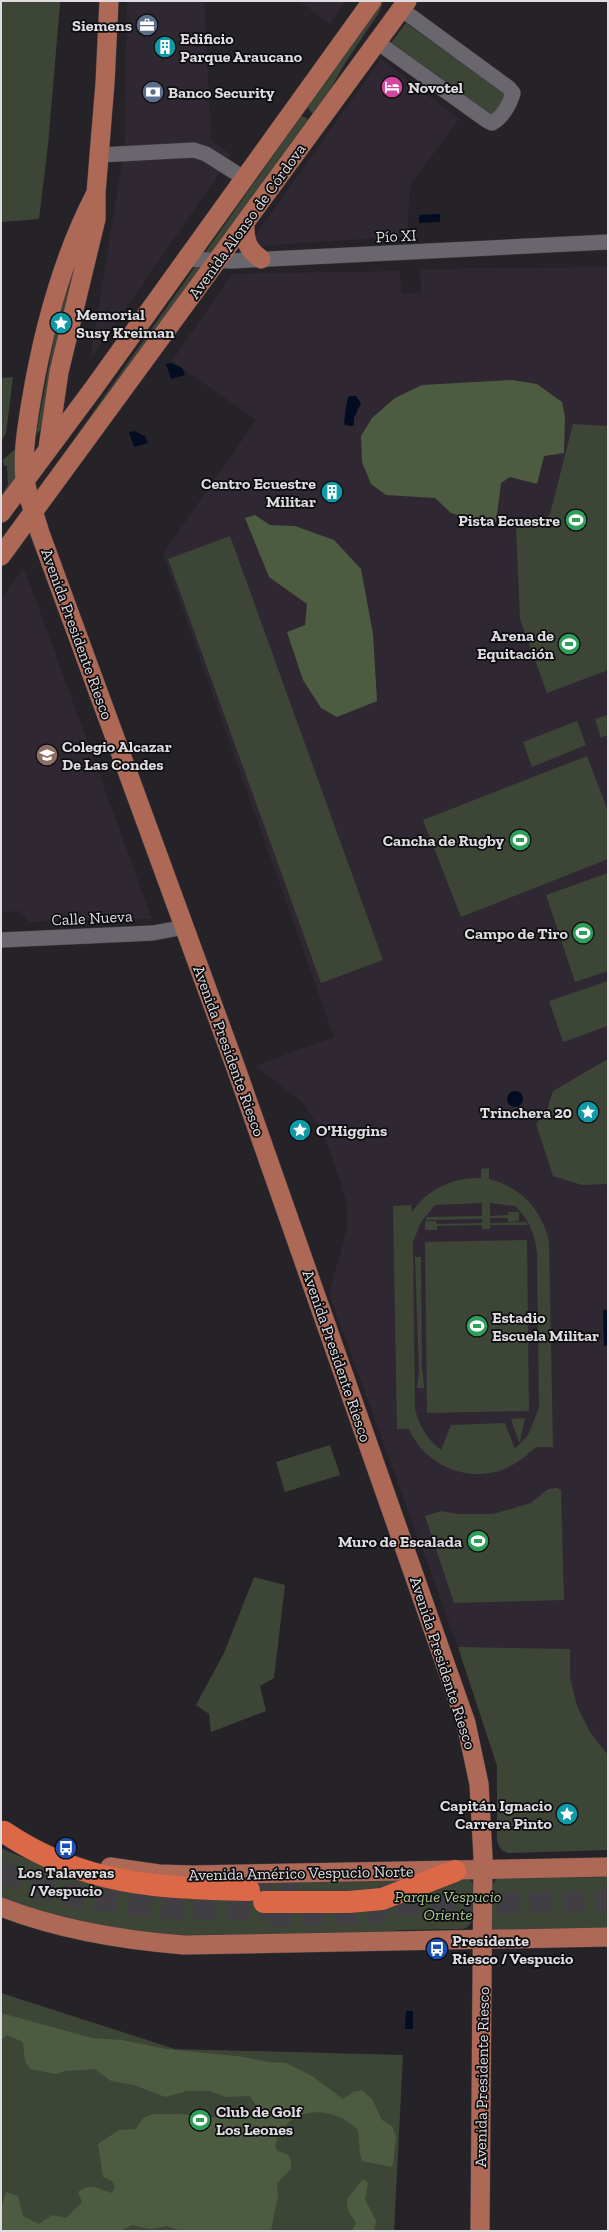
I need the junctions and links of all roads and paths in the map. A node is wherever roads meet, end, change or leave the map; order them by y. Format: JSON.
{"nodes":[{"id":1,"x":108,"y":1,"type":"edge"},
{"id":2,"x":372,"y":1,"type":"edge"},
{"id":3,"x":399,"y":8,"type":"edge"},
{"id":4,"x":377,"y":42,"type":"junction"},
{"id":5,"x":100,"y":155,"type":"junction"},
{"id":6,"x":244,"y":178,"type":"junction"},
{"id":7,"x":96,"y":193,"type":"junction"},
{"id":8,"x":245,"y":224,"type":"junction"},
{"id":9,"x":608,"y":242,"type":"edge"},
{"id":10,"x":186,"y":259,"type":"junction"},
{"id":11,"x":261,"y":260,"type":"junction"},
{"id":12,"x":218,"y":261,"type":"junction"},
{"id":13,"x":60,"y":372,"type":"junction"},
{"id":14,"x":92,"y":389,"type":"junction"},
{"id":15,"x":47,"y":451,"type":"junction"},
{"id":16,"x":25,"y":480,"type":"junction"},
{"id":17,"x":34,"y":511,"type":"junction"},
{"id":18,"x":1,"y":513,"type":"edge"},
{"id":19,"x":1,"y":556,"type":"edge"},
{"id":20,"x":184,"y":928,"type":"junction"},
{"id":21,"x":1,"y":940,"type":"edge"},
{"id":22,"x":3,"y":1831,"type":"edge"},
{"id":23,"x":608,"y":1867,"type":"edge"},
{"id":24,"x":483,"y":1870,"type":"junction"},
{"id":25,"x":455,"y":1871,"type":"junction"},
{"id":26,"x":1,"y":1907,"type":"edge"},
{"id":27,"x":608,"y":1937,"type":"edge"},
{"id":28,"x":483,"y":1938,"type":"junction"},
{"id":29,"x":480,"y":2231,"type":"edge"}],
"edges":[{"from":1,"to":5,"type":"main road","name":"Avenida Presidente Riesco"},
{"from":2,"to":6,"type":"main road","name":"Avenida Alonso de Córdova"},
{"from":3,"to":4,"type":"main road","name":"Avenida Alonso de Córdova"},
{"from":3,"to":4,"type":"street"},
{"from":4,"to":8,"type":"main road","name":"Avenida Alonso de Córdova"},
{"from":5,"to":6,"type":"street"},
{"from":5,"to":7,"type":"main road","name":"Avenida Presidente Riesco"},
{"from":6,"to":10,"type":"main road","name":"Avenida Alonso de Córdova"},
{"from":7,"to":13,"type":"main road","name":"Avenida Presidente Riesco"},
{"from":7,"to":16,"type":"main road","name":"Avenida Presidente Riesco"},
{"from":8,"to":11,"type":"main road"},
{"from":8,"to":12,"type":"main road","name":"Avenida Alonso de Córdova"},
{"from":9,"to":11,"type":"street","name":"Pío XI"},
{"from":10,"to":12,"type":"street","name":"Pío XI"},
{"from":10,"to":14,"type":"main road","name":"Avenida Alonso de Córdova"},
{"from":11,"to":12,"type":"street","name":"Pío XI"},
{"from":12,"to":17,"type":"main road","name":"Avenida Alonso de Córdova"},
{"from":13,"to":14,"type":"main road"},
{"from":13,"to":15,"type":"main road","name":"Avenida Presidente Riesco"},
{"from":14,"to":15,"type":"main road","name":"Avenida Alonso de Córdova"},
{"from":15,"to":16,"type":"main road","name":"Avenida Alonso de Córdova"},
{"from":15,"to":17,"type":"main road","name":"Avenida Presidente Riesco"},
{"from":16,"to":17,"type":"main road","name":"Avenida Presidente Riesco"},
{"from":16,"to":18,"type":"main road","name":"Avenida Alonso de Córdova"},
{"from":17,"to":19,"type":"main road","name":"Avenida Alonso de Córdova"},
{"from":17,"to":20,"type":"main road","name":"Avenida Presidente Riesco"},
{"from":20,"to":21,"type":"street","name":"Calle Nueva"},
{"from":20,"to":24,"type":"main road","name":"Avenida Presidente Riesco"},
{"from":22,"to":25,"type":"main road","name":"Avenida Américo Vespucio Norte"},
{"from":22,"to":25,"type":"highway"},
{"from":23,"to":24,"type":"main road","name":"Avenida Américo Vespucio Norte"},
{"from":24,"to":25,"type":"main road","name":"Avenida Américo Vespucio Norte"},
{"from":24,"to":28,"type":"main road","name":"Avenida Presidente Riesco"},
{"from":26,"to":28,"type":"main road"},
{"from":27,"to":28,"type":"main road"},
{"from":28,"to":29,"type":"main road","name":"Avenida Presidente Riesco"}]}
